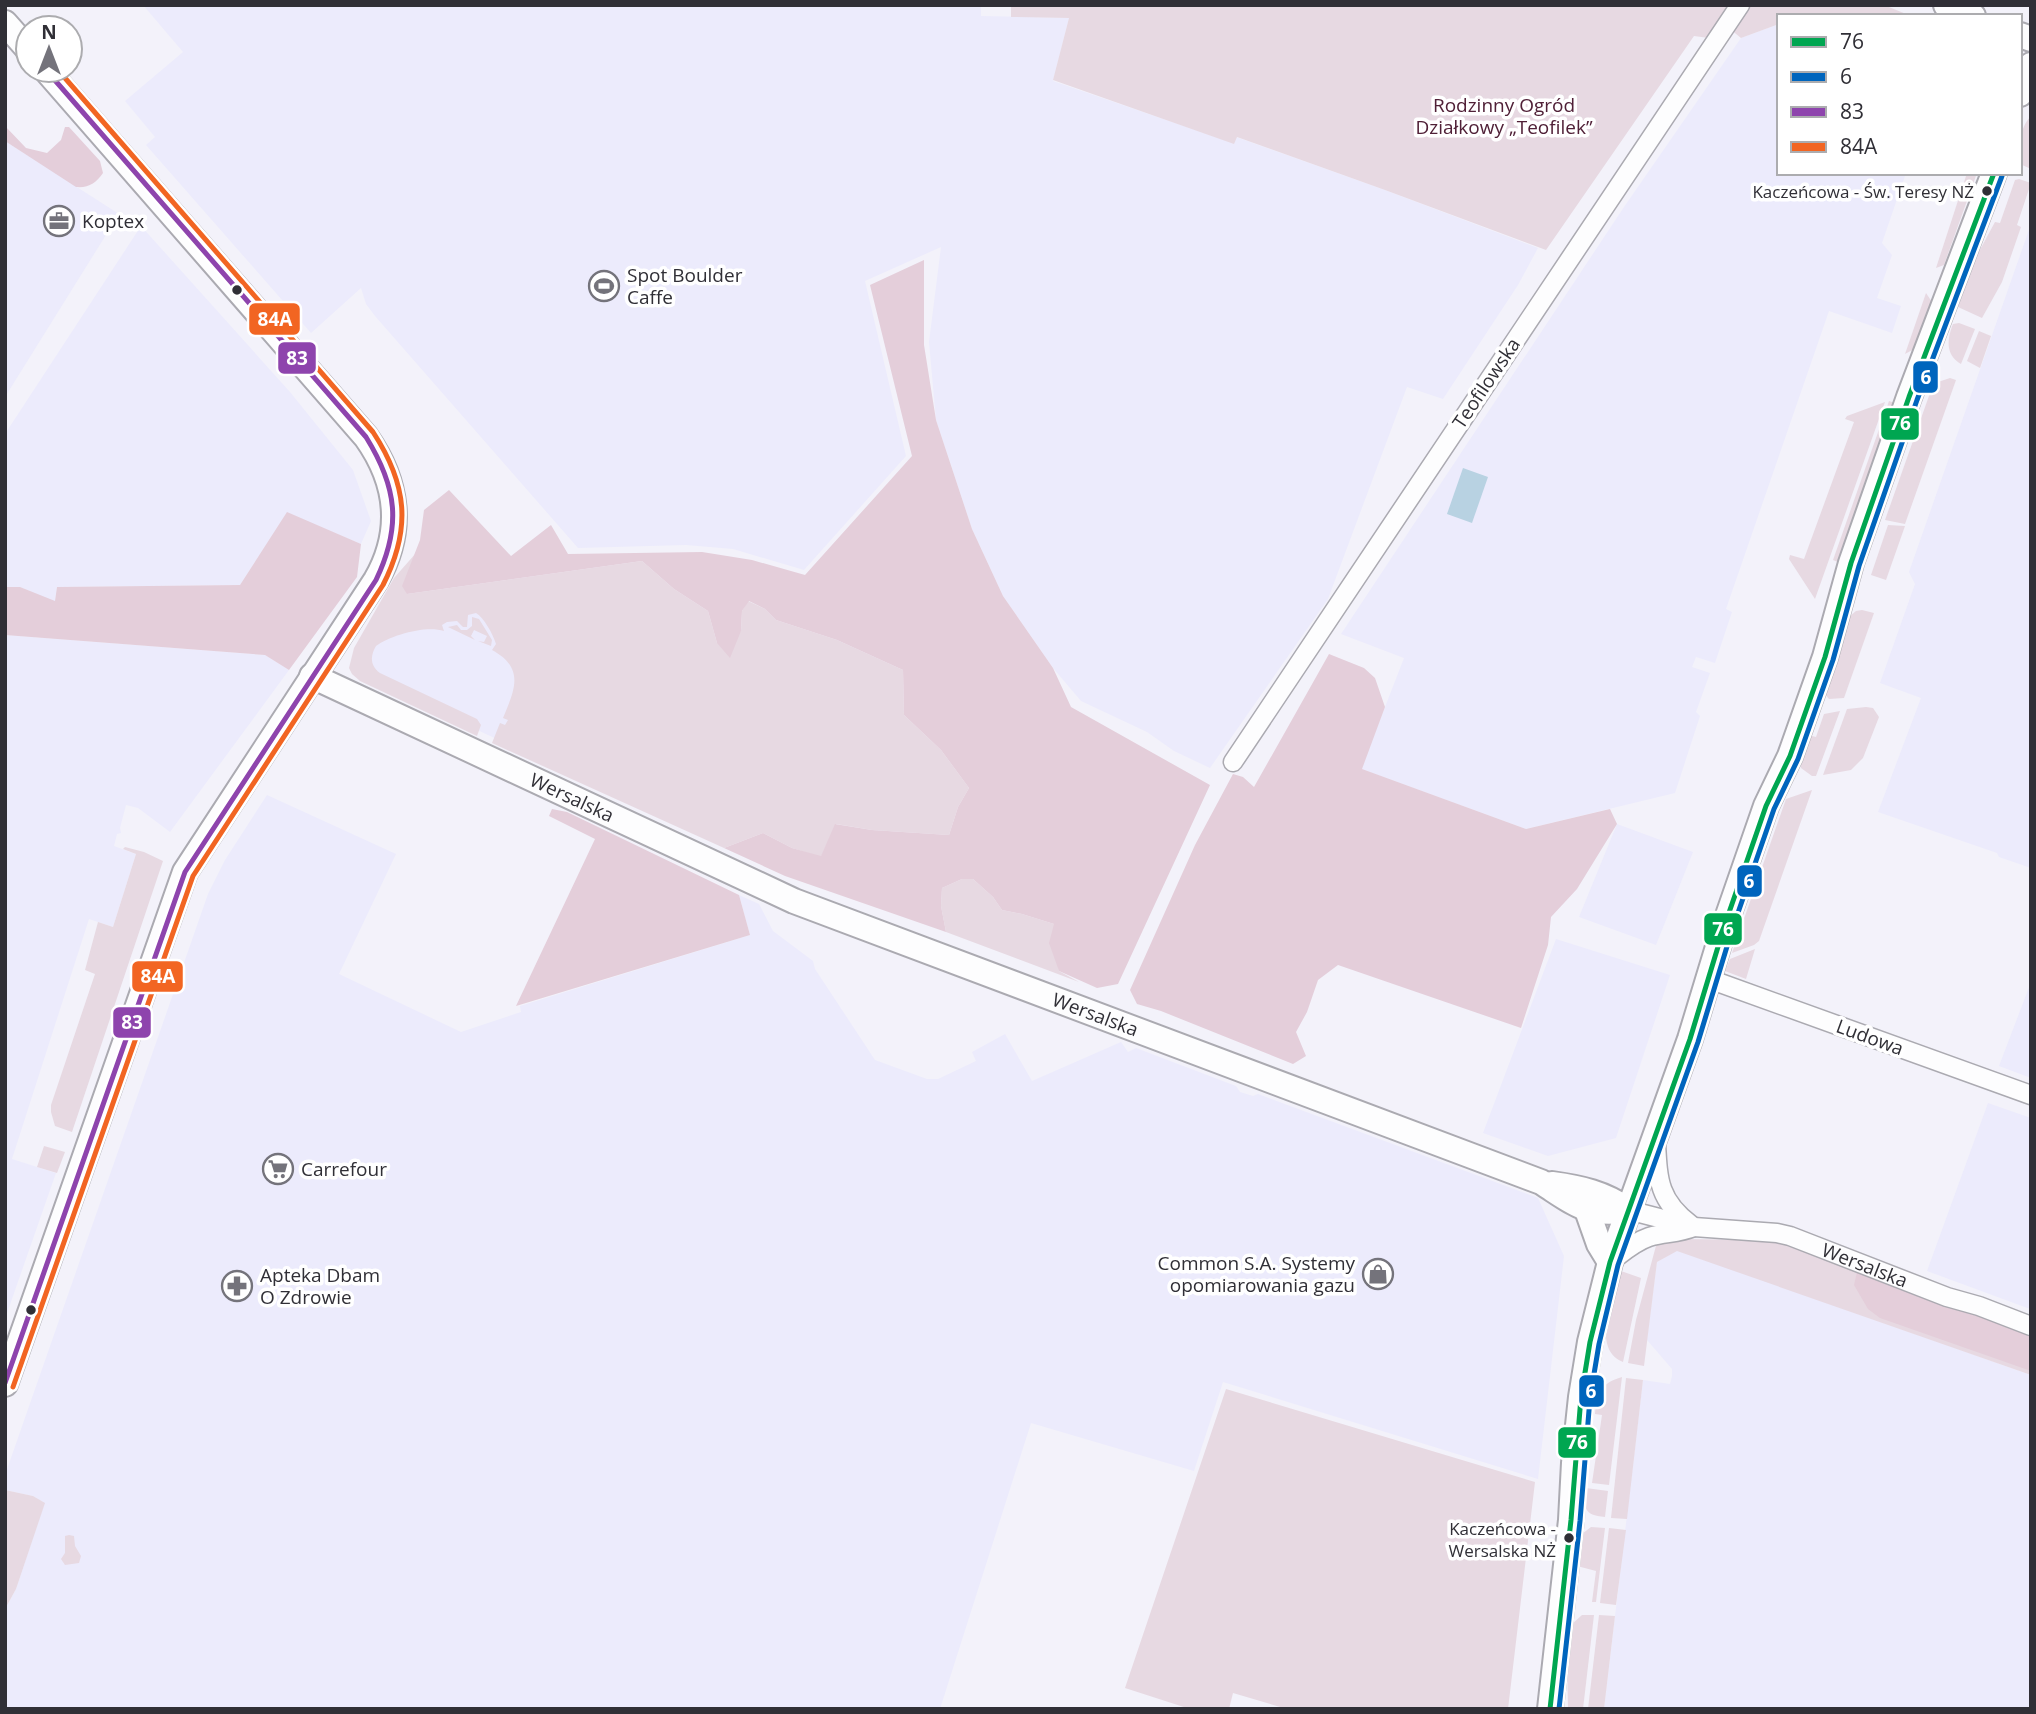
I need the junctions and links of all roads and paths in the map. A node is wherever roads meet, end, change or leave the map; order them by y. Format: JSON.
{"nodes":[{"id":1,"x":1740,"y":5,"type":"edge"},
{"id":2,"x":1946,"y":5,"type":"edge"},
{"id":3,"x":1968,"y":14,"type":"edge"},
{"id":4,"x":2031,"y":65,"type":"edge"},
{"id":5,"x":58,"y":84,"type":"edge"},
{"id":6,"x":2022,"y":89,"type":"edge"},
{"id":7,"x":1993,"y":175,"type":"edge"},
{"id":8,"x":312,"y":676,"type":"junction"},
{"id":9,"x":1233,"y":762,"type":"dead end"},
{"id":10,"x":1709,"y":979,"type":"junction"},
{"id":11,"x":2031,"y":1095,"type":"edge"},
{"id":12,"x":1656,"y":1138,"type":"junction"},
{"id":13,"x":1541,"y":1182,"type":"junction"},
{"id":14,"x":1587,"y":1210,"type":"junction"},
{"id":15,"x":1628,"y":1210,"type":"junction"},
{"id":16,"x":1694,"y":1227,"type":"junction"},
{"id":17,"x":1610,"y":1262,"type":"junction"},
{"id":18,"x":2031,"y":1326,"type":"edge"},
{"id":19,"x":5,"y":1384,"type":"edge"},
{"id":20,"x":1554,"y":1669,"type":"junction"},
{"id":21,"x":1550,"y":1709,"type":"edge"},
{"id":22,"x":1562,"y":1709,"type":"edge"}],
"edges":[{"from":1,"to":9,"type":"street","name":"Teofilowska"},
{"from":2,"to":3,"type":"street"},
{"from":4,"to":6,"type":"street"},
{"from":5,"to":8,"type":"street"},
{"from":7,"to":10,"type":"street"},
{"from":8,"to":13,"type":"street","name":"Wersalska"},
{"from":8,"to":19,"type":"street"},
{"from":10,"to":11,"type":"street","name":"Ludowa"},
{"from":10,"to":12,"type":"street"},
{"from":12,"to":15,"type":"street"},
{"from":12,"to":16,"type":"street"},
{"from":13,"to":14,"type":"street","name":"Wersalska"},
{"from":13,"to":15,"type":"street","name":"Wersalska"},
{"from":14,"to":15,"type":"street","name":"Wersalska"},
{"from":14,"to":17,"type":"street"},
{"from":15,"to":16,"type":"street","name":"Wersalska"},
{"from":15,"to":17,"type":"street"},
{"from":16,"to":17,"type":"street","name":"Wersalska"},
{"from":16,"to":18,"type":"street","name":"Wersalska"},
{"from":17,"to":20,"type":"street"},
{"from":20,"to":21,"type":"street"},
{"from":20,"to":22,"type":"street"}]}
